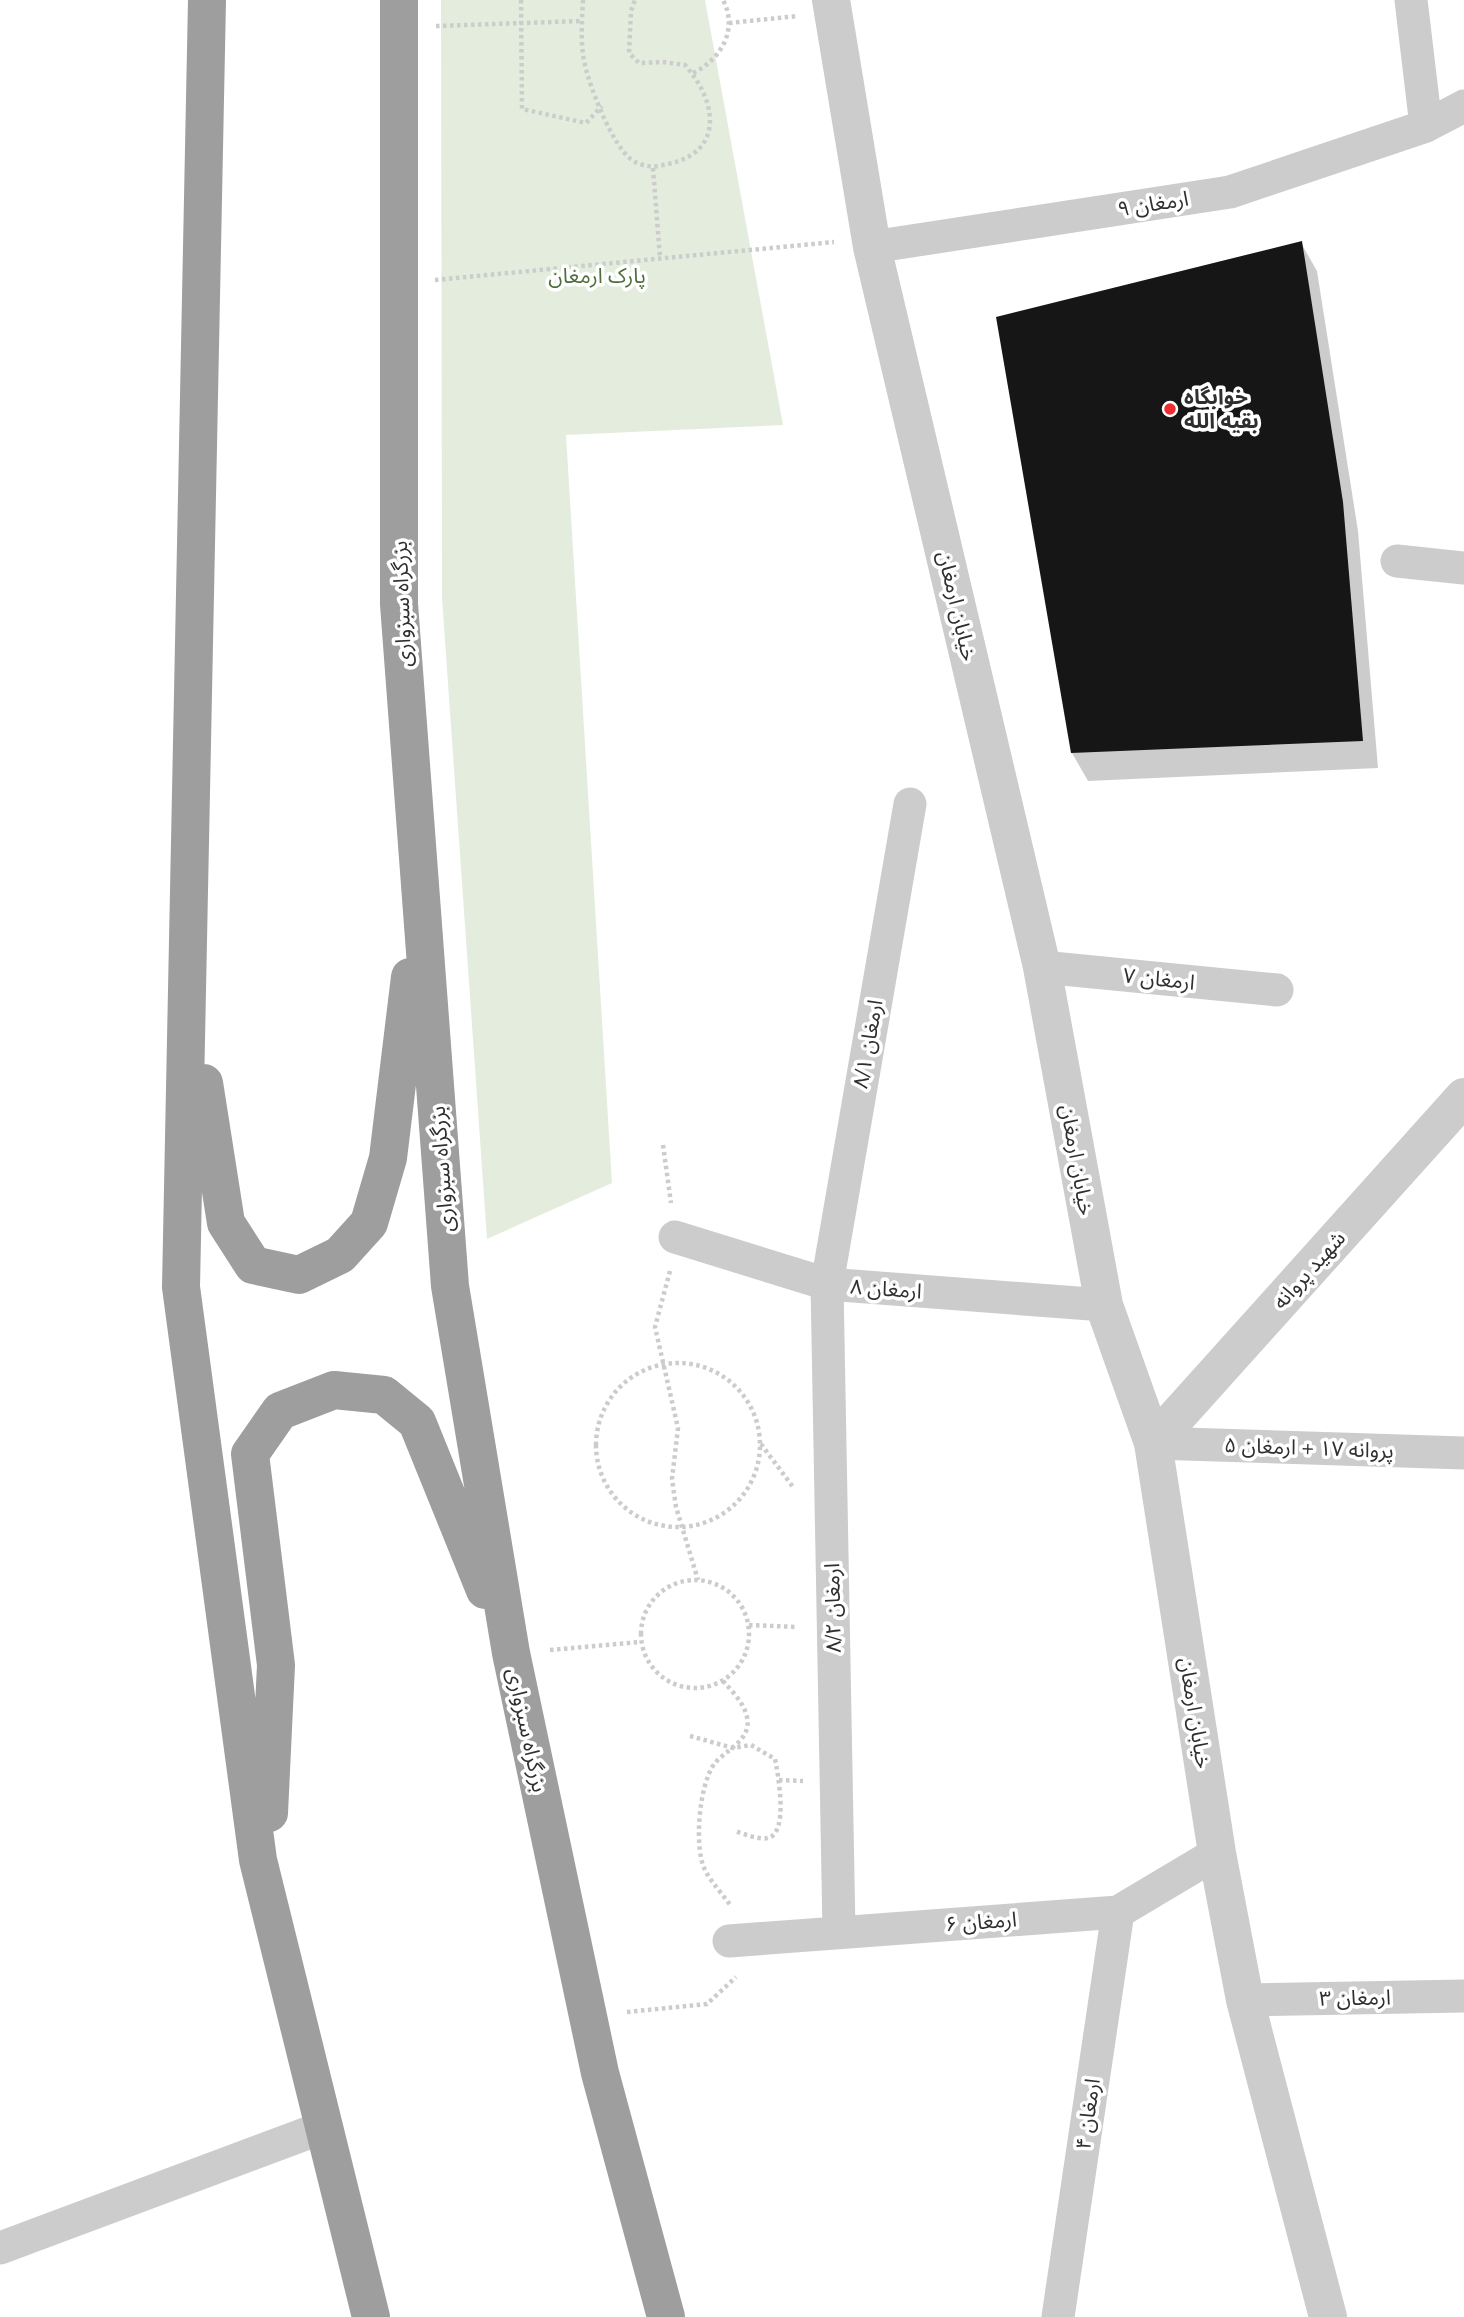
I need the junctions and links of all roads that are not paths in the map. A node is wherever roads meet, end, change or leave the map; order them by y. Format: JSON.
{"nodes":[{"id":1,"x":206,"y":0,"type":"edge"},
{"id":2,"x":1411,"y":0,"type":"edge"},
{"id":3,"x":832,"y":6,"type":"edge"},
{"id":4,"x":399,"y":13,"type":"edge"},
{"id":5,"x":1464,"y":106,"type":"edge"},
{"id":6,"x":1426,"y":126,"type":"junction"},
{"id":7,"x":871,"y":243,"type":"junction"},
{"id":8,"x":1397,"y":561,"type":"dead end"},
{"id":9,"x":1464,"y":568,"type":"edge"},
{"id":10,"x":910,"y":804,"type":"dead end"},
{"id":11,"x":421,"y":884,"type":"junction"},
{"id":12,"x":188,"y":949,"type":"junction"},
{"id":13,"x":1042,"y":967,"type":"junction"},
{"id":14,"x":1277,"y":990,"type":"dead end"},
{"id":15,"x":1464,"y":1097,"type":"edge"},
{"id":16,"x":676,"y":1237,"type":"road end"},
{"id":17,"x":827,"y":1284,"type":"junction"},
{"id":18,"x":1104,"y":1305,"type":"junction"},
{"id":19,"x":1153,"y":1443,"type":"junction"},
{"id":20,"x":1464,"y":1453,"type":"edge"},
{"id":21,"x":510,"y":1653,"type":"junction"},
{"id":22,"x":1217,"y":1853,"type":"junction"},
{"id":23,"x":266,"y":1891,"type":"junction"},
{"id":24,"x":1118,"y":1912,"type":"junction"},
{"id":25,"x":839,"y":1932,"type":"junction"},
{"id":26,"x":737,"y":1940,"type":"road end"},
{"id":27,"x":1464,"y":1996,"type":"edge"},
{"id":28,"x":1245,"y":2000,"type":"junction"},
{"id":29,"x":324,"y":2127,"type":"junction"},
{"id":30,"x":0,"y":2248,"type":"edge"},
{"id":31,"x":371,"y":2317,"type":"edge"},
{"id":32,"x":666,"y":2317,"type":"edge"},
{"id":33,"x":1058,"y":2317,"type":"edge"},
{"id":34,"x":1328,"y":2317,"type":"edge"}],
"edges":[{"from":1,"to":12,"type":"highway"},
{"from":2,"to":6,"type":"street"},
{"from":3,"to":7,"type":"street","name":"خیابان ارمغان"},
{"from":4,"to":11,"type":"highway","name":"بزرگراه سبزواری"},
{"from":5,"to":6,"type":"street","name":"ارمغان ۹"},
{"from":6,"to":7,"type":"street","name":"ارمغان ۹"},
{"from":7,"to":13,"type":"street","name":"خیابان ارمغان"},
{"from":8,"to":9,"type":"street"},
{"from":10,"to":17,"type":"street","name":"ارمغان ۸/۱"},
{"from":11,"to":12,"type":"highway"},
{"from":11,"to":21,"type":"highway","name":"بزرگراه سبزواری"},
{"from":12,"to":23,"type":"highway"},
{"from":13,"to":14,"type":"street","name":"ارمغان ۷"},
{"from":13,"to":18,"type":"street","name":"خیابان ارمغان"},
{"from":15,"to":19,"type":"street","name":"شهید پروانه"},
{"from":16,"to":17,"type":"street","name":"ارمغان ۸"},
{"from":17,"to":18,"type":"street","name":"ارمغان ۸"},
{"from":17,"to":25,"type":"street","name":"ارمغان ۸/۲"},
{"from":18,"to":19,"type":"street","name":"خیابان ارمغان"},
{"from":19,"to":20,"type":"street","name":"پروانه ۱۷ + ارمغان ۵"},
{"from":19,"to":22,"type":"street","name":"خیابان ارمغان"},
{"from":21,"to":23,"type":"highway"},
{"from":21,"to":32,"type":"highway","name":"بزرگراه سبزواری"},
{"from":22,"to":24,"type":"street","name":"ارمغان ۶"},
{"from":22,"to":28,"type":"street","name":"خیابان ارمغان"},
{"from":23,"to":29,"type":"highway"},
{"from":24,"to":25,"type":"street","name":"ارمغان ۶"},
{"from":24,"to":33,"type":"street","name":"ارمغان ۴"},
{"from":25,"to":26,"type":"street","name":"ارمغان ۶"},
{"from":27,"to":28,"type":"street","name":"ارمغان ۳"},
{"from":28,"to":34,"type":"street","name":"خیابان ارمغان"},
{"from":29,"to":30,"type":"street"},
{"from":29,"to":31,"type":"highway"}]}
